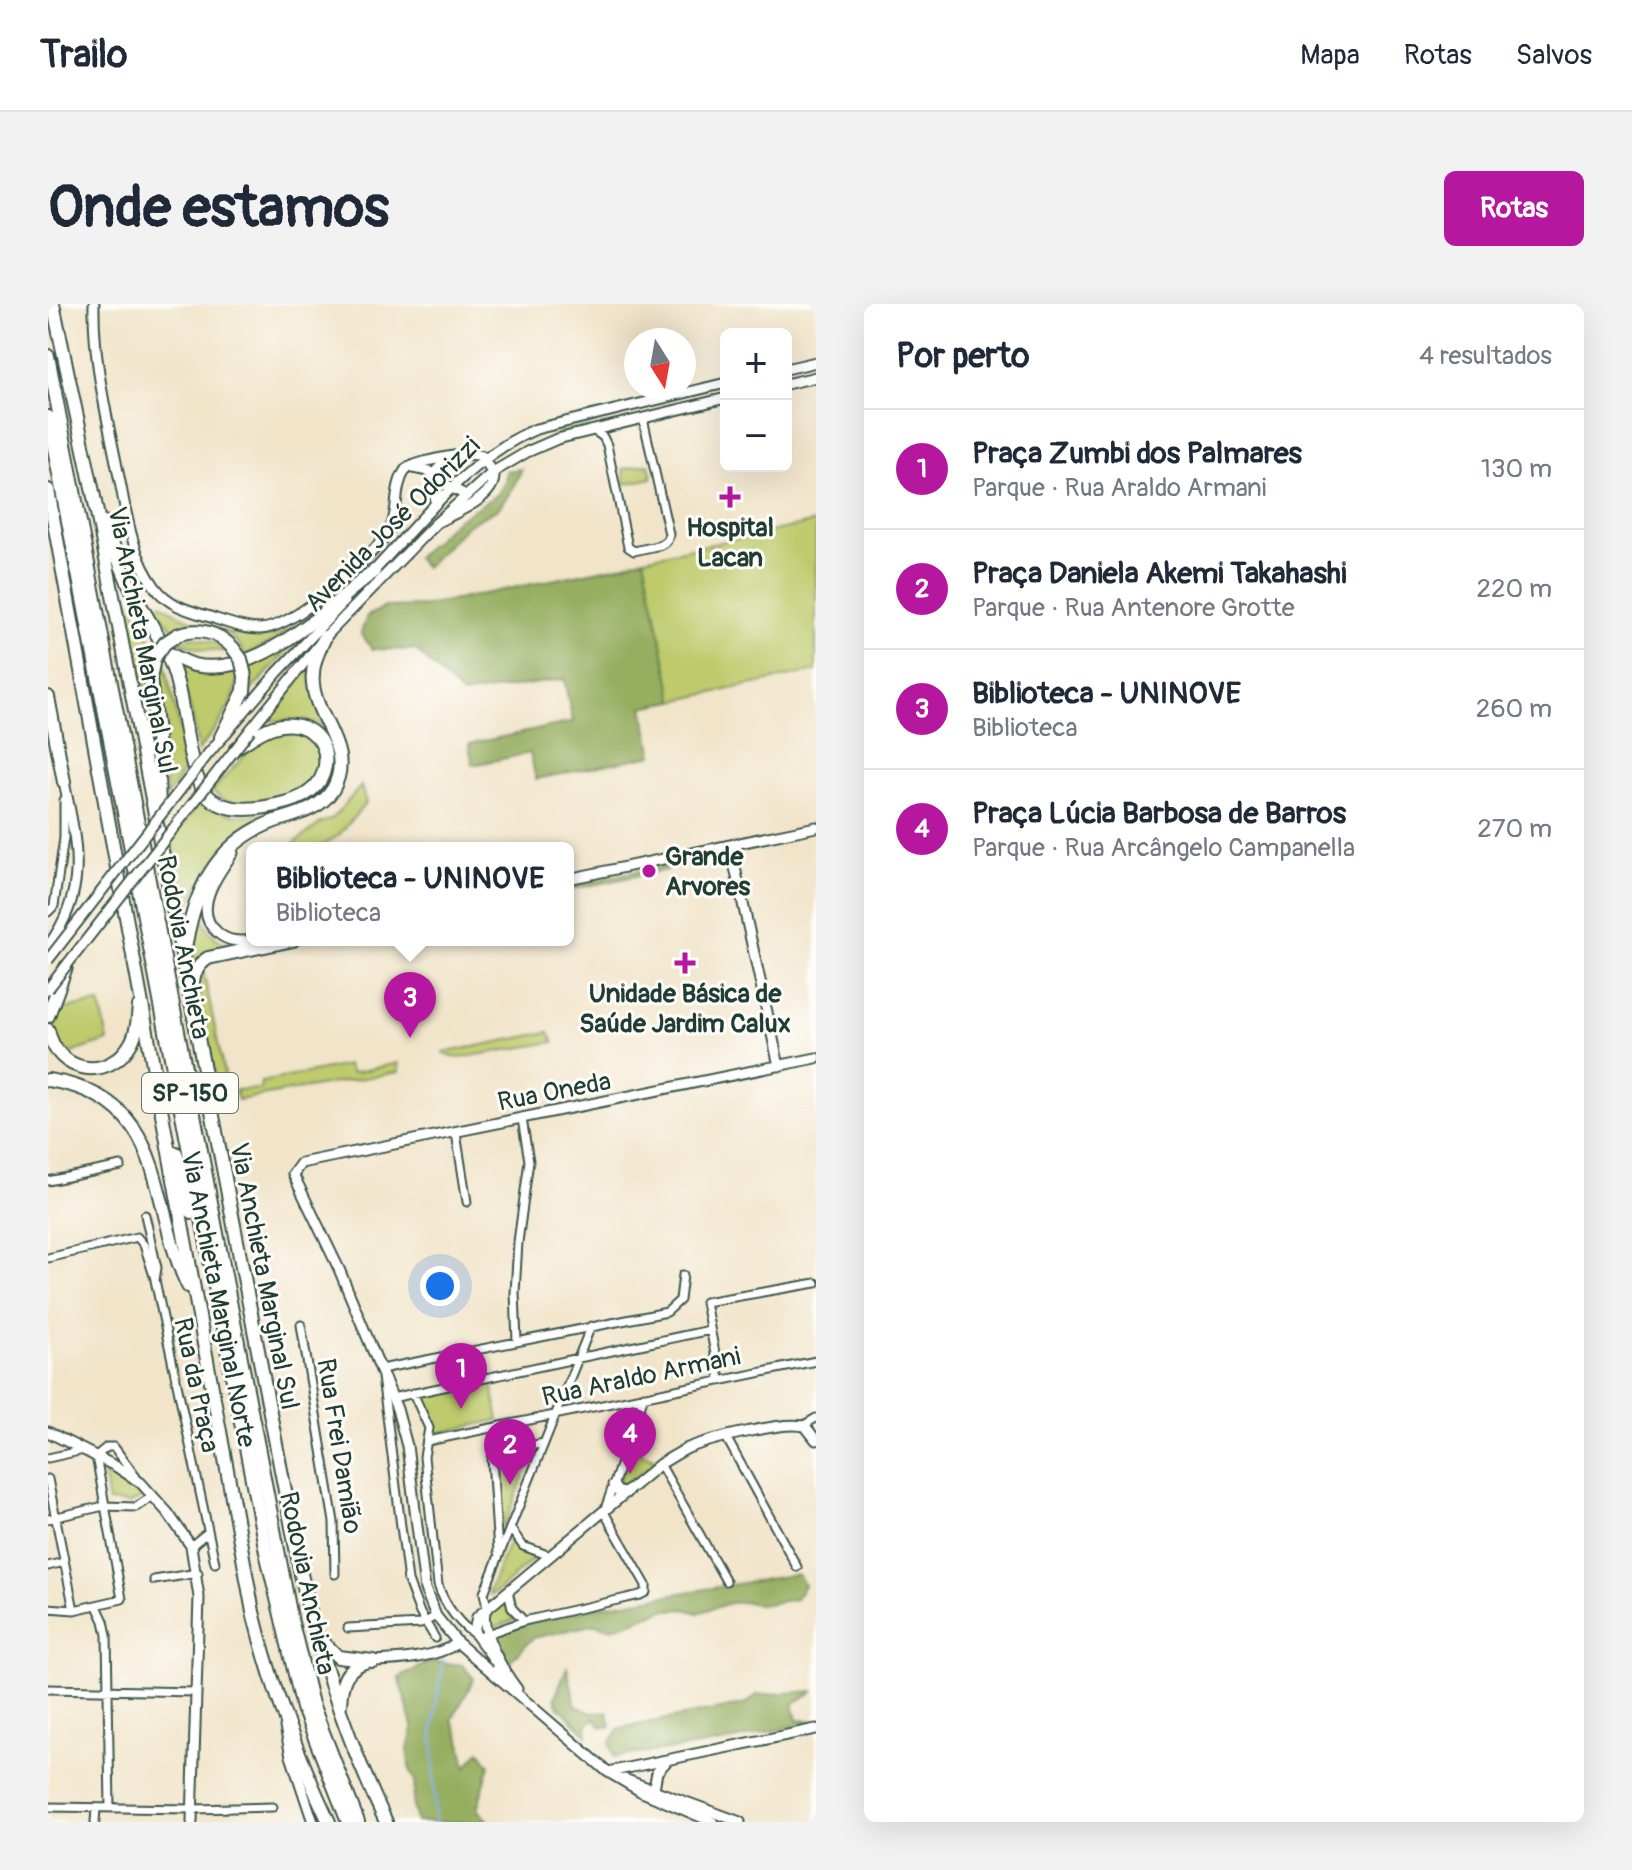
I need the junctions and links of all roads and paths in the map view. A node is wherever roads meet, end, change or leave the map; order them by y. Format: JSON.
{"nodes":[{"id":1,"x":53,"y":304,"type":"edge"},
{"id":2,"x":94,"y":304,"type":"edge"},
{"id":3,"x":48,"y":356,"type":"edge"},
{"id":4,"x":816,"y":362,"type":"edge"},
{"id":5,"x":792,"y":368,"type":"edge"},
{"id":6,"x":816,"y":377,"type":"edge"},
{"id":7,"x":792,"y":383,"type":"edge"},
{"id":8,"x":720,"y":384,"type":"edge"},
{"id":9,"x":720,"y":399,"type":"edge"},
{"id":10,"x":48,"y":417,"type":"edge"},
{"id":11,"x":646,"y":417,"type":"junction"},
{"id":12,"x":593,"y":430,"type":"junction"},
{"id":13,"x":450,"y":458,"type":"junction"},
{"id":14,"x":484,"y":458,"type":"junction"},
{"id":15,"x":406,"y":469,"type":"junction"},
{"id":16,"x":493,"y":472,"type":"junction"},
{"id":17,"x":436,"y":476,"type":"junction"},
{"id":18,"x":452,"y":488,"type":"junction"},
{"id":19,"x":48,"y":490,"type":"edge"},
{"id":20,"x":466,"y":495,"type":"junction"},
{"id":21,"x":94,"y":497,"type":"junction"},
{"id":22,"x":434,"y":507,"type":"junction"},
{"id":23,"x":436,"y":523,"type":"junction"},
{"id":24,"x":374,"y":571,"type":"junction"},
{"id":25,"x":325,"y":637,"type":"junction"},
{"id":26,"x":160,"y":655,"type":"junction"},
{"id":27,"x":48,"y":697,"type":"edge"},
{"id":28,"x":306,"y":727,"type":"junction"},
{"id":29,"x":258,"y":729,"type":"junction"},
{"id":30,"x":331,"y":730,"type":"junction"},
{"id":31,"x":221,"y":737,"type":"junction"},
{"id":32,"x":235,"y":749,"type":"joint"},
{"id":33,"x":64,"y":782,"type":"junction"},
{"id":34,"x":816,"y":827,"type":"edge"},
{"id":35,"x":245,"y":836,"type":"junction"},
{"id":36,"x":736,"y":841,"type":"junction"},
{"id":37,"x":159,"y":843,"type":"junction"},
{"id":38,"x":574,"y":878,"type":"edge"},
{"id":39,"x":48,"y":912,"type":"edge"},
{"id":40,"x":246,"y":940,"type":"edge"},
{"id":41,"x":48,"y":946,"type":"edge"},
{"id":42,"x":263,"y":946,"type":"edge"},
{"id":43,"x":48,"y":960,"type":"edge"},
{"id":44,"x":68,"y":963,"type":"junction"},
{"id":45,"x":183,"y":967,"type":"junction"},
{"id":46,"x":140,"y":987,"type":"junction"},
{"id":47,"x":48,"y":989,"type":"edge"},
{"id":48,"x":48,"y":1016,"type":"edge"},
{"id":49,"x":194,"y":1023,"type":"junction"},
{"id":50,"x":48,"y":1030,"type":"edge"},
{"id":51,"x":816,"y":1058,"type":"edge"},
{"id":52,"x":779,"y":1066,"type":"junction"},
{"id":53,"x":48,"y":1080,"type":"edge"},
{"id":54,"x":157,"y":1080,"type":"junction"},
{"id":55,"x":522,"y":1119,"type":"junction"},
{"id":56,"x":456,"y":1133,"type":"junction"},
{"id":57,"x":121,"y":1166,"type":"dead end"},
{"id":58,"x":48,"y":1181,"type":"edge"},
{"id":59,"x":467,"y":1202,"type":"dead end"},
{"id":60,"x":145,"y":1215,"type":"dead end"},
{"id":61,"x":48,"y":1258,"type":"edge"},
{"id":62,"x":683,"y":1275,"type":"dead end"},
{"id":63,"x":155,"y":1280,"type":"junction"},
{"id":64,"x":816,"y":1283,"type":"edge"},
{"id":65,"x":195,"y":1302,"type":"junction"},
{"id":66,"x":301,"y":1325,"type":"dead end"},
{"id":67,"x":591,"y":1326,"type":"junction"},
{"id":68,"x":710,"y":1330,"type":"junction"},
{"id":69,"x":517,"y":1342,"type":"junction"},
{"id":70,"x":228,"y":1352,"type":"junction"},
{"id":71,"x":580,"y":1356,"type":"junction"},
{"id":72,"x":816,"y":1361,"type":"edge"},
{"id":73,"x":381,"y":1369,"type":"junction"},
{"id":74,"x":720,"y":1379,"type":"junction"},
{"id":75,"x":413,"y":1393,"type":"junction"},
{"id":76,"x":644,"y":1396,"type":"junction"},
{"id":77,"x":392,"y":1398,"type":"junction"},
{"id":78,"x":557,"y":1414,"type":"junction"},
{"id":79,"x":816,"y":1418,"type":"edge"},
{"id":80,"x":401,"y":1422,"type":"junction"},
{"id":81,"x":804,"y":1425,"type":"junction"},
{"id":82,"x":390,"y":1431,"type":"junction"},
{"id":83,"x":48,"y":1432,"type":"edge"},
{"id":84,"x":815,"y":1436,"type":"edge"},
{"id":85,"x":726,"y":1437,"type":"junction"},
{"id":86,"x":428,"y":1441,"type":"junction"},
{"id":87,"x":544,"y":1443,"type":"junction"},
{"id":88,"x":84,"y":1450,"type":"junction"},
{"id":89,"x":96,"y":1456,"type":"junction"},
{"id":90,"x":48,"y":1458,"type":"edge"},
{"id":91,"x":660,"y":1464,"type":"junction"},
{"id":92,"x":48,"y":1479,"type":"edge"},
{"id":93,"x":141,"y":1483,"type":"junction"},
{"id":94,"x":613,"y":1485,"type":"junction"},
{"id":95,"x":626,"y":1493,"type":"junction"},
{"id":96,"x":153,"y":1496,"type":"junction"},
{"id":97,"x":104,"y":1506,"type":"junction"},
{"id":98,"x":604,"y":1512,"type":"junction"},
{"id":99,"x":52,"y":1519,"type":"edge"},
{"id":100,"x":510,"y":1528,"type":"junction"},
{"id":101,"x":208,"y":1532,"type":"junction"},
{"id":102,"x":191,"y":1546,"type":"junction"},
{"id":103,"x":499,"y":1556,"type":"junction"},
{"id":104,"x":550,"y":1556,"type":"junction"},
{"id":105,"x":64,"y":1562,"type":"junction"},
{"id":106,"x":215,"y":1563,"type":"dead end"},
{"id":107,"x":48,"y":1566,"type":"edge"},
{"id":108,"x":797,"y":1567,"type":"dead end"},
{"id":109,"x":198,"y":1573,"type":"junction"},
{"id":110,"x":335,"y":1574,"type":"dead end"},
{"id":111,"x":154,"y":1580,"type":"dead end"},
{"id":112,"x":726,"y":1581,"type":"dead end"},
{"id":113,"x":508,"y":1591,"type":"junction"},
{"id":114,"x":97,"y":1606,"type":"junction"},
{"id":115,"x":48,"y":1608,"type":"edge"},
{"id":116,"x":487,"y":1609,"type":"junction"},
{"id":117,"x":74,"y":1610,"type":"junction"},
{"id":118,"x":436,"y":1616,"type":"junction"},
{"id":119,"x":524,"y":1621,"type":"junction"},
{"id":120,"x":425,"y":1623,"type":"junction"},
{"id":121,"x":348,"y":1628,"type":"dead end"},
{"id":122,"x":313,"y":1630,"type":"junction"},
{"id":123,"x":488,"y":1634,"type":"junction"},
{"id":124,"x":477,"y":1636,"type":"junction"},
{"id":125,"x":435,"y":1638,"type":"dead end"},
{"id":126,"x":458,"y":1643,"type":"junction"},
{"id":127,"x":373,"y":1661,"type":"junction"},
{"id":128,"x":496,"y":1676,"type":"junction"},
{"id":129,"x":48,"y":1689,"type":"edge"},
{"id":130,"x":108,"y":1689,"type":"junction"},
{"id":131,"x":196,"y":1692,"type":"junction"},
{"id":132,"x":528,"y":1704,"type":"junction"},
{"id":133,"x":339,"y":1712,"type":"junction"},
{"id":134,"x":284,"y":1720,"type":"junction"},
{"id":135,"x":816,"y":1729,"type":"edge"},
{"id":136,"x":666,"y":1762,"type":"junction"},
{"id":137,"x":613,"y":1775,"type":"junction"},
{"id":138,"x":653,"y":1792,"type":"junction"},
{"id":139,"x":48,"y":1807,"type":"edge"},
{"id":140,"x":273,"y":1807,"type":"dead end"},
{"id":141,"x":110,"y":1808,"type":"junction"},
{"id":142,"x":96,"y":1809,"type":"junction"},
{"id":143,"x":193,"y":1809,"type":"junction"},
{"id":144,"x":95,"y":1822,"type":"edge"},
{"id":145,"x":192,"y":1822,"type":"edge"},
{"id":146,"x":313,"y":1822,"type":"edge"},
{"id":147,"x":329,"y":1822,"type":"edge"},
{"id":148,"x":348,"y":1822,"type":"edge"},
{"id":149,"x":358,"y":1822,"type":"edge"},
{"id":150,"x":386,"y":1822,"type":"edge"},
{"id":151,"x":713,"y":1822,"type":"edge"},
{"id":152,"x":740,"y":1822,"type":"edge"}],
"edges":[{"from":1,"to":21,"type":"highway","name":"Via Anchieta Marginal Sul","number":"SP-150"},
{"from":2,"to":15,"type":"street"},
{"from":3,"to":149,"type":"highway","name":"Rodovia Anchieta","number":"SP-150"},
{"from":4,"to":5,"type":"street"},
{"from":6,"to":7,"type":"street"},
{"from":8,"to":14,"type":"street","name":"Avenida José Odorizzi"},
{"from":9,"to":11,"type":"street","name":"Avenida José Odorizzi"},
{"from":10,"to":70,"type":"highway","name":"Rodovia Anchieta","number":"SP-150"},
{"from":11,"to":12,"type":"street","name":"Avenida José Odorizzi"},
{"from":11,"to":12,"type":"street"},
{"from":12,"to":16,"type":"street","name":"Avenida José Odorizzi"},
{"from":13,"to":14,"type":"street"},
{"from":13,"to":15,"type":"street"},
{"from":13,"to":17,"type":"street"},
{"from":14,"to":16,"type":"street"},
{"from":14,"to":18,"type":"street","name":"Avenida José Odorizzi"},
{"from":15,"to":17,"type":"street"},
{"from":16,"to":20,"type":"street","name":"Avenida José Odorizzi"},
{"from":16,"to":23,"type":"street"},
{"from":17,"to":18,"type":"street"},
{"from":17,"to":22,"type":"street"},
{"from":18,"to":20,"type":"street"},
{"from":18,"to":22,"type":"street","name":"Avenida José Odorizzi"},
{"from":19,"to":46,"type":"highway","name":"Via Anchieta Marginal Norte","number":"SP-150"},
{"from":20,"to":23,"type":"street","name":"Avenida José Odorizzi"},
{"from":21,"to":26,"type":"highway"},
{"from":21,"to":37,"type":"highway","name":"Via Anchieta Marginal Sul","number":"SP-150"},
{"from":22,"to":24,"type":"street","name":"Avenida José Odorizzi"},
{"from":23,"to":25,"type":"street","name":"Avenida José Odorizzi"},
{"from":24,"to":26,"type":"highway"},
{"from":24,"to":31,"type":"street","name":"Avenida José Odorizzi"},
{"from":25,"to":29,"type":"street","name":"Avenida José Odorizzi"},
{"from":25,"to":30,"type":"highway"},
{"from":26,"to":28,"type":"highway"},
{"from":26,"to":31,"type":"highway","bridge":true},
{"from":26,"to":37,"type":"highway"},
{"from":27,"to":33,"type":"highway"},
{"from":28,"to":29,"type":"highway"},
{"from":28,"to":30,"type":"highway"},
{"from":29,"to":32,"type":"highway","bridge":true},
{"from":30,"to":35,"type":"highway"},
{"from":31,"to":43,"type":"street","name":"Avenida José Odorizzi","bridge":true},
{"from":32,"to":44,"type":"street","bridge":true},
{"from":33,"to":39,"type":"street"},
{"from":33,"to":41,"type":"street"},
{"from":34,"to":36,"type":"street"},
{"from":35,"to":40,"type":"street"},
{"from":35,"to":45,"type":"highway"},
{"from":36,"to":38,"type":"street"},
{"from":36,"to":52,"type":"street"},
{"from":37,"to":45,"type":"highway","name":"Via Anchieta Marginal Sul","number":"SP-150"},
{"from":42,"to":49,"type":"highway"},
{"from":44,"to":47,"type":"street","bridge":true},
{"from":44,"to":48,"type":"highway","bridge":true},
{"from":45,"to":49,"type":"highway","name":"Via Anchieta Marginal Sul","number":"SP-150"},
{"from":46,"to":50,"type":"highway"},
{"from":46,"to":54,"type":"highway","name":"Via Anchieta Marginal Norte","number":"SP-150"},
{"from":49,"to":122,"type":"highway","name":"Via Anchieta Marginal Sul","number":"SP-150"},
{"from":51,"to":52,"type":"street","name":"Rua Oneda"},
{"from":52,"to":55,"type":"street","name":"Rua Oneda"},
{"from":53,"to":65,"type":"highway"},
{"from":54,"to":65,"type":"highway","name":"Via Anchieta Marginal Norte","number":"SP-150"},
{"from":54,"to":70,"type":"highway"},
{"from":55,"to":56,"type":"street","name":"Rua Oneda"},
{"from":55,"to":69,"type":"street"},
{"from":56,"to":59,"type":"street"},
{"from":56,"to":73,"type":"street","name":"Rua Oneda"},
{"from":57,"to":58,"type":"street"},
{"from":60,"to":63,"type":"street","name":"Rua da Praça"},
{"from":61,"to":63,"type":"street"},
{"from":62,"to":67,"type":"street"},
{"from":63,"to":101,"type":"street","name":"Rua da Praça"},
{"from":64,"to":68,"type":"street"},
{"from":65,"to":134,"type":"highway","name":"Via Anchieta Marginal Norte","number":"SP-150"},
{"from":66,"to":110,"type":"street","name":"Rua Frei Damião"},
{"from":67,"to":69,"type":"street"},
{"from":67,"to":71,"type":"street"},
{"from":68,"to":71,"type":"street"},
{"from":68,"to":74,"type":"street"},
{"from":69,"to":73,"type":"street"},
{"from":70,"to":148,"type":"highway","name":"Rodovia Anchieta","number":"SP-150"},
{"from":71,"to":75,"type":"street"},
{"from":71,"to":78,"type":"street"},
{"from":72,"to":74,"type":"street","name":"Rua Araldo Armani"},
{"from":73,"to":77,"type":"street"},
{"from":73,"to":82,"type":"street"},
{"from":74,"to":76,"type":"street","name":"Rua Araldo Armani"},
{"from":75,"to":77,"type":"street"},
{"from":75,"to":86,"type":"street"},
{"from":76,"to":78,"type":"street","name":"Rua Araldo Armani"},
{"from":76,"to":94,"type":"street"},
{"from":77,"to":80,"type":"street"},
{"from":78,"to":86,"type":"street","name":"Rua Araldo Armani"},
{"from":78,"to":87,"type":"street"},
{"from":79,"to":81,"type":"street"},
{"from":80,"to":82,"type":"street"},
{"from":80,"to":118,"type":"street"},
{"from":81,"to":84,"type":"street"},
{"from":81,"to":85,"type":"street"},
{"from":82,"to":120,"type":"street"},
{"from":83,"to":88,"type":"street"},
{"from":85,"to":91,"type":"street"},
{"from":85,"to":108,"type":"street"},
{"from":86,"to":124,"type":"street"},
{"from":87,"to":100,"type":"street"},
{"from":87,"to":103,"type":"street"},
{"from":88,"to":89,"type":"street"},
{"from":88,"to":90,"type":"street"},
{"from":89,"to":93,"type":"street"},
{"from":89,"to":93,"type":"street"},
{"from":89,"to":97,"type":"street"},
{"from":91,"to":95,"type":"street"},
{"from":91,"to":112,"type":"street"},
{"from":92,"to":99,"type":"street"},
{"from":93,"to":96,"type":"street"},
{"from":94,"to":95,"type":"street"},
{"from":94,"to":98,"type":"street"},
{"from":95,"to":98,"type":"street"},
{"from":96,"to":97,"type":"street"},
{"from":96,"to":102,"type":"street"},
{"from":97,"to":99,"type":"street"},
{"from":97,"to":114,"type":"street"},
{"from":98,"to":104,"type":"street"},
{"from":98,"to":119,"type":"street"},
{"from":99,"to":105,"type":"street"},
{"from":100,"to":103,"type":"street"},
{"from":100,"to":104,"type":"street"},
{"from":101,"to":102,"type":"street"},
{"from":101,"to":106,"type":"street","name":"Rua da Praça"},
{"from":102,"to":109,"type":"street"},
{"from":103,"to":116,"type":"street"},
{"from":104,"to":113,"type":"street"},
{"from":105,"to":107,"type":"street"},
{"from":105,"to":117,"type":"street"},
{"from":109,"to":111,"type":"street"},
{"from":109,"to":131,"type":"street"},
{"from":113,"to":116,"type":"street"},
{"from":113,"to":119,"type":"street"},
{"from":114,"to":117,"type":"street"},
{"from":114,"to":130,"type":"street"},
{"from":115,"to":117,"type":"street"},
{"from":116,"to":123,"type":"street"},
{"from":116,"to":124,"type":"street"},
{"from":118,"to":120,"type":"street"},
{"from":118,"to":126,"type":"street"},
{"from":119,"to":123,"type":"street"},
{"from":120,"to":121,"type":"street"},
{"from":120,"to":125,"type":"street"},
{"from":122,"to":127,"type":"highway"},
{"from":122,"to":133,"type":"highway","name":"Via Anchieta Marginal Sul","number":"SP-150"},
{"from":123,"to":124,"type":"street"},
{"from":123,"to":132,"type":"street"},
{"from":124,"to":128,"type":"street"},
{"from":126,"to":127,"type":"street"},
{"from":126,"to":128,"type":"street"},
{"from":127,"to":133,"type":"highway"},
{"from":128,"to":132,"type":"street"},
{"from":129,"to":130,"type":"street"},
{"from":130,"to":131,"type":"street"},
{"from":130,"to":141,"type":"street"},
{"from":131,"to":143,"type":"street"},
{"from":132,"to":137,"type":"street"},
{"from":133,"to":150,"type":"highway","name":"Via Anchieta Marginal Sul","number":"SP-150"},
{"from":134,"to":146,"type":"street"},
{"from":134,"to":147,"type":"highway","name":"Via Anchieta Marginal Norte","number":"SP-150"},
{"from":135,"to":136,"type":"street"},
{"from":136,"to":137,"type":"street"},
{"from":136,"to":138,"type":"street"},
{"from":137,"to":138,"type":"street"},
{"from":138,"to":151,"type":"street"},
{"from":138,"to":152,"type":"street"},
{"from":139,"to":142,"type":"street"},
{"from":140,"to":143,"type":"street"},
{"from":141,"to":142,"type":"street"},
{"from":141,"to":143,"type":"street"},
{"from":142,"to":144,"type":"street"},
{"from":143,"to":145,"type":"street"}]}
